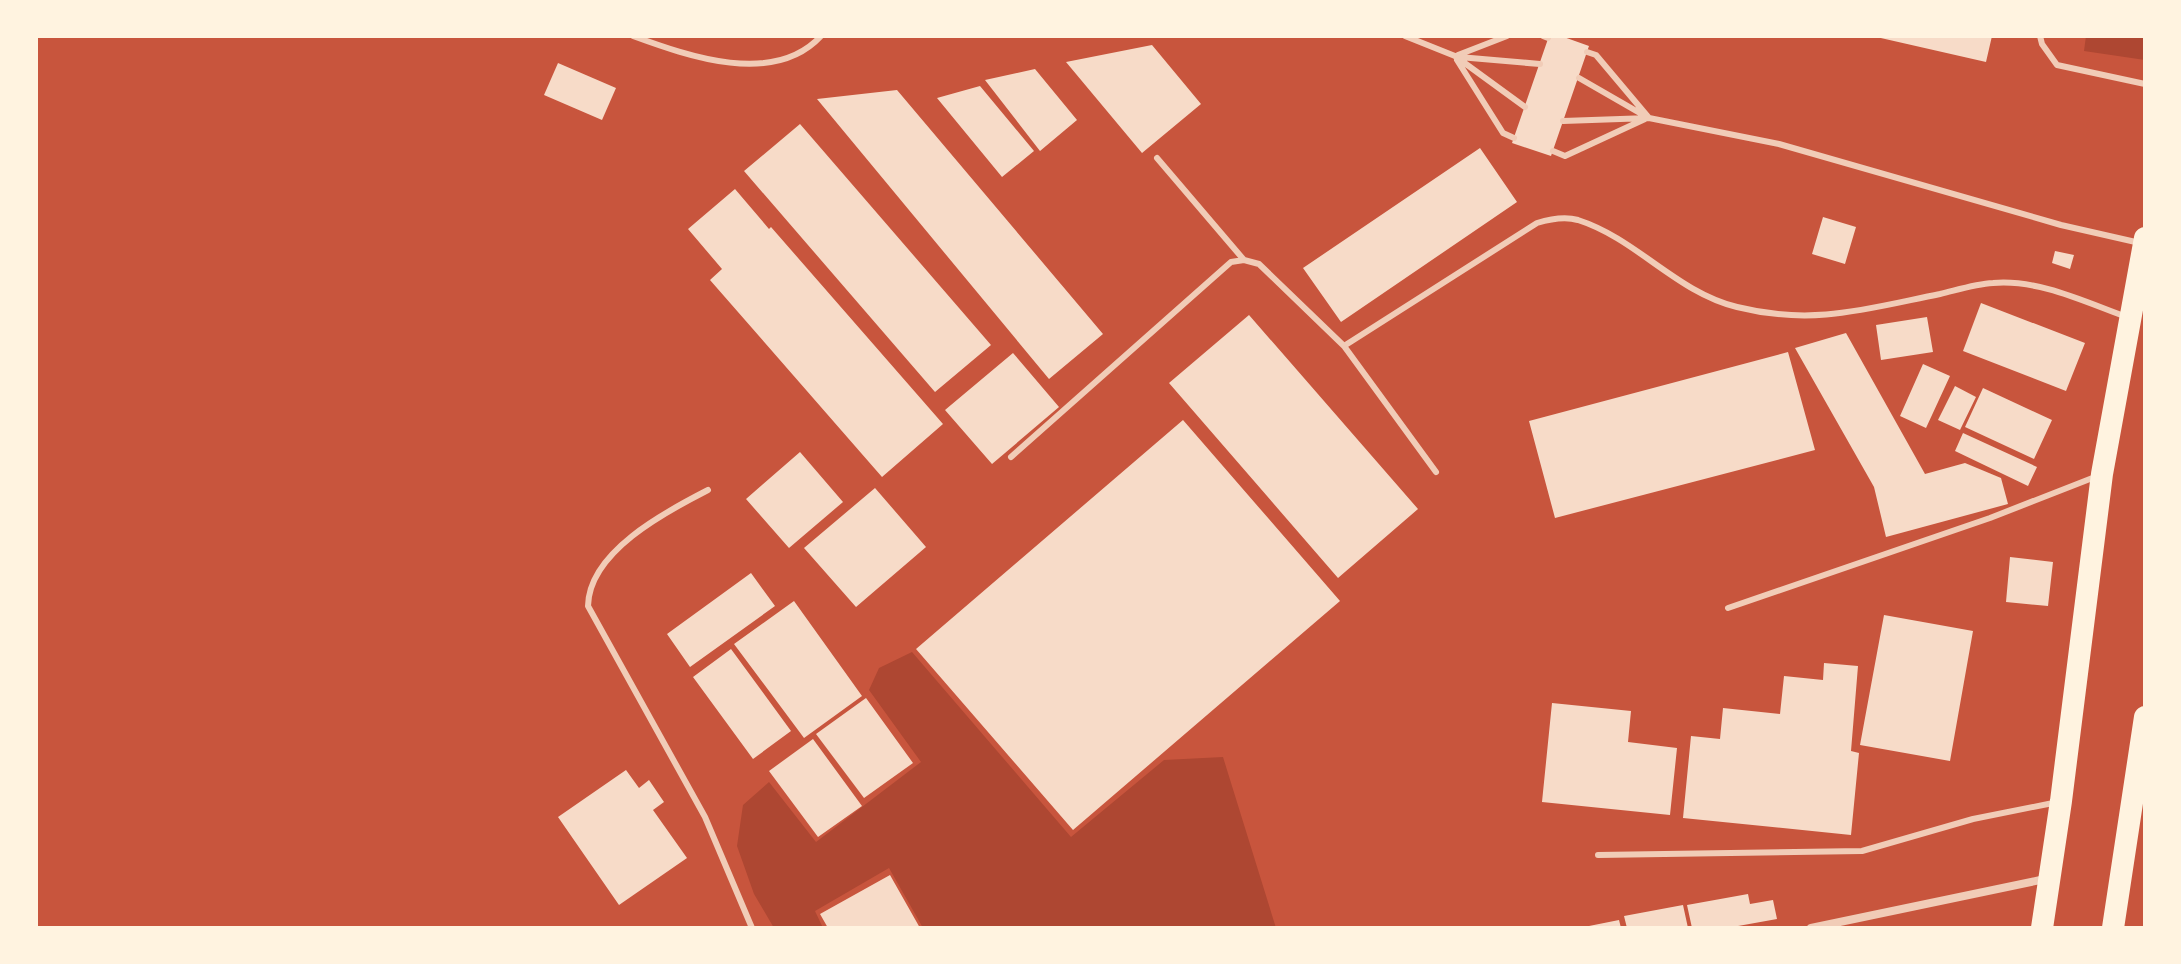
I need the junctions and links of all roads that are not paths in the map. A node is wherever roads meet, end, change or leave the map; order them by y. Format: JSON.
{"nodes":[{"id":1,"x":633,"y":36,"type":"edge"},
{"id":2,"x":821,"y":36,"type":"edge"},
{"id":3,"x":1405,"y":36,"type":"edge"},
{"id":4,"x":1507,"y":36,"type":"edge"},
{"id":5,"x":2040,"y":36,"type":"edge"},
{"id":6,"x":1587,"y":52,"type":"dead end"},
{"id":7,"x":1455,"y":56,"type":"junction"},
{"id":8,"x":1540,"y":64,"type":"dead end"},
{"id":9,"x":1579,"y":78,"type":"dead end"},
{"id":10,"x":2145,"y":84,"type":"edge"},
{"id":11,"x":1525,"y":107,"type":"dead end"},
{"id":12,"x":1649,"y":118,"type":"junction"},
{"id":13,"x":1563,"y":121,"type":"dead end"},
{"id":14,"x":1514,"y":138,"type":"dead end"},
{"id":15,"x":1553,"y":151,"type":"dead end"},
{"id":16,"x":1157,"y":158,"type":"dead end"},
{"id":17,"x":2145,"y":242,"type":"edge"},
{"id":18,"x":1244,"y":260,"type":"junction"},
{"id":19,"x":2131,"y":318,"type":"junction"},
{"id":20,"x":1344,"y":346,"type":"junction"},
{"id":21,"x":1011,"y":457,"type":"dead end"},
{"id":22,"x":1436,"y":472,"type":"dead end"},
{"id":23,"x":2102,"y":474,"type":"junction"},
{"id":24,"x":708,"y":490,"type":"dead end"},
{"id":25,"x":1728,"y":608,"type":"dead end"},
{"id":26,"x":2145,"y":717,"type":"edge"},
{"id":27,"x":2061,"y":801,"type":"junction"},
{"id":28,"x":1598,"y":855,"type":"dead end"},
{"id":29,"x":2050,"y":878,"type":"junction"},
{"id":30,"x":752,"y":928,"type":"edge"},
{"id":31,"x":1811,"y":928,"type":"edge"},
{"id":32,"x":2042,"y":928,"type":"edge"},
{"id":33,"x":2113,"y":928,"type":"edge"}],
"edges":[{"from":1,"to":2,"type":"lane"},
{"from":3,"to":7,"type":"lane"},
{"from":4,"to":7,"type":"lane"},
{"from":5,"to":10,"type":"lane"},
{"from":6,"to":12,"type":"lane"},
{"from":7,"to":8,"type":"lane"},
{"from":7,"to":11,"type":"lane"},
{"from":7,"to":14,"type":"lane"},
{"from":9,"to":12,"type":"lane"},
{"from":12,"to":13,"type":"lane"},
{"from":12,"to":15,"type":"lane"},
{"from":12,"to":17,"type":"lane"},
{"from":16,"to":18,"type":"lane"},
{"from":17,"to":19,"type":"highway"},
{"from":18,"to":20,"type":"lane"},
{"from":18,"to":21,"type":"lane"},
{"from":19,"to":20,"type":"lane"},
{"from":19,"to":23,"type":"highway"},
{"from":20,"to":22,"type":"lane"},
{"from":23,"to":25,"type":"lane"},
{"from":23,"to":27,"type":"highway"},
{"from":24,"to":30,"type":"lane"},
{"from":26,"to":33,"type":"highway"},
{"from":27,"to":28,"type":"lane"},
{"from":27,"to":29,"type":"highway"},
{"from":29,"to":31,"type":"street"},
{"from":29,"to":32,"type":"highway"}]}
